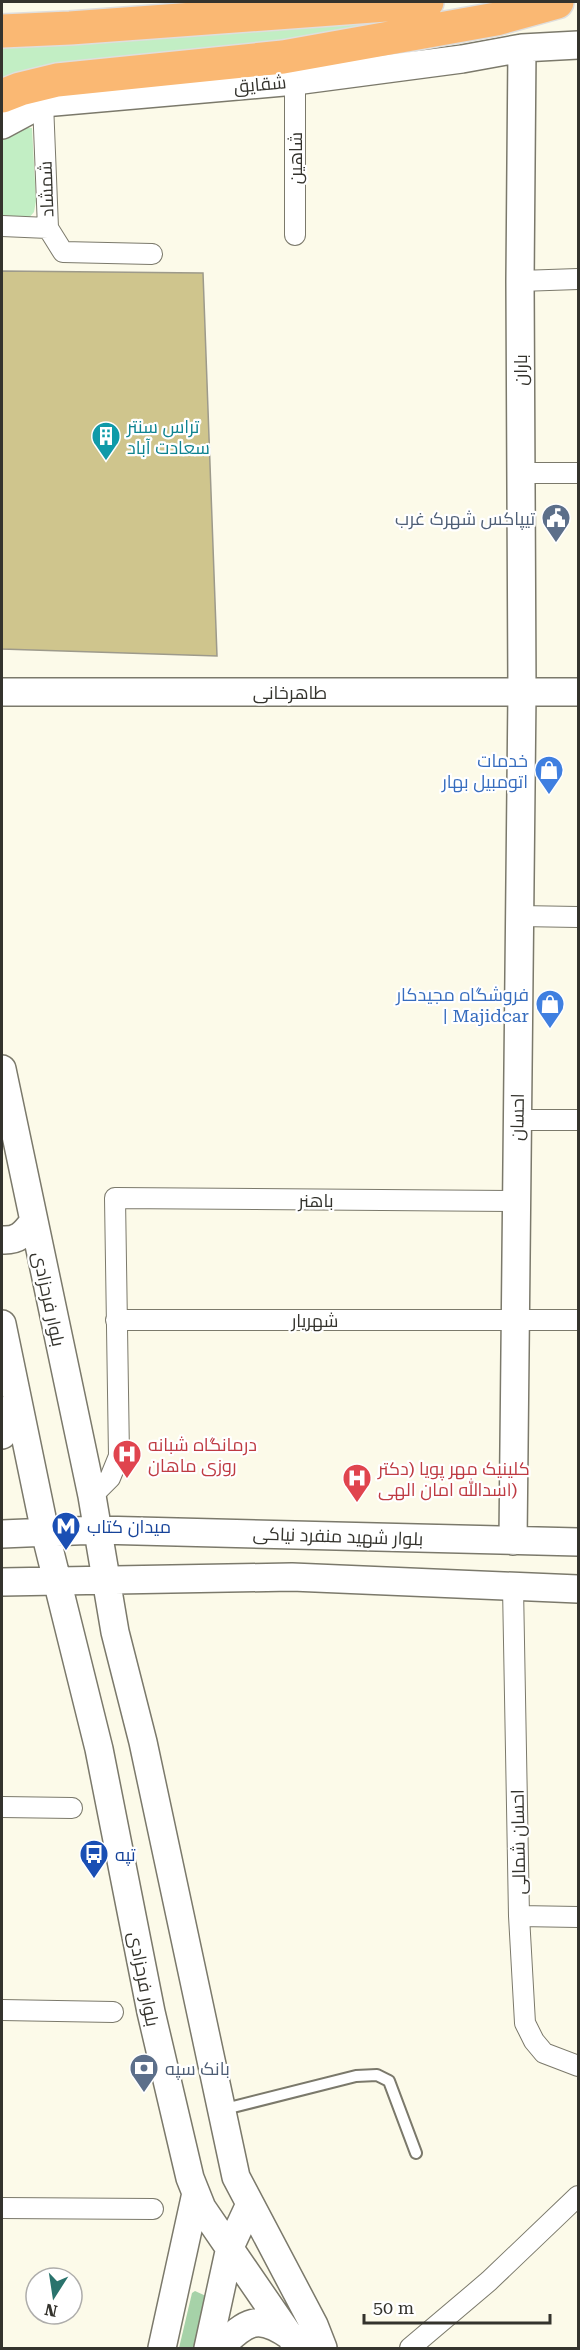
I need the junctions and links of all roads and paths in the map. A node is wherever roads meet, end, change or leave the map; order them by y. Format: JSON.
{"nodes":[{"id":1,"x":427,"y":2,"type":"edge"},
{"id":2,"x":557,"y":2,"type":"edge"},
{"id":3,"x":2,"y":31,"type":"edge"},
{"id":4,"x":579,"y":45,"type":"edge"},
{"id":5,"x":522,"y":48,"type":"junction"},
{"id":6,"x":295,"y":81,"type":"junction"},
{"id":7,"x":2,"y":96,"type":"edge"},
{"id":8,"x":43,"y":103,"type":"junction"},
{"id":9,"x":2,"y":125,"type":"edge"},
{"id":10,"x":2,"y":226,"type":"edge"},
{"id":11,"x":48,"y":228,"type":"junction"},
{"id":12,"x":295,"y":235,"type":"dead end"},
{"id":13,"x":152,"y":254,"type":"dead end"},
{"id":14,"x":579,"y":279,"type":"edge"},
{"id":15,"x":520,"y":281,"type":"junction"},
{"id":16,"x":521,"y":473,"type":"junction"},
{"id":17,"x":579,"y":473,"type":"edge"},
{"id":18,"x":2,"y":692,"type":"edge"},
{"id":19,"x":522,"y":692,"type":"junction"},
{"id":20,"x":579,"y":692,"type":"edge"},
{"id":21,"x":519,"y":916,"type":"junction"},
{"id":22,"x":579,"y":916,"type":"edge"},
{"id":23,"x":2,"y":1069,"type":"edge"},
{"id":24,"x":517,"y":1120,"type":"junction"},
{"id":25,"x":579,"y":1120,"type":"edge"},
{"id":26,"x":516,"y":1201,"type":"junction"},
{"id":27,"x":33,"y":1222,"type":"junction"},
{"id":28,"x":2,"y":1240,"type":"edge"},
{"id":29,"x":514,"y":1319,"type":"junction"},
{"id":30,"x":116,"y":1320,"type":"junction"},
{"id":31,"x":579,"y":1320,"type":"edge"},
{"id":32,"x":2,"y":1324,"type":"edge"},
{"id":33,"x":17,"y":1399,"type":"junction"},
{"id":34,"x":2,"y":1435,"type":"edge"},
{"id":35,"x":92,"y":1496,"type":"junction"},
{"id":36,"x":98,"y":1530,"type":"junction"},
{"id":37,"x":45,"y":1532,"type":"junction"},
{"id":38,"x":2,"y":1534,"type":"edge"},
{"id":39,"x":513,"y":1541,"type":"junction"},
{"id":40,"x":579,"y":1542,"type":"edge"},
{"id":41,"x":108,"y":1581,"type":"junction"},
{"id":42,"x":2,"y":1582,"type":"edge"},
{"id":43,"x":58,"y":1582,"type":"junction"},
{"id":44,"x":513,"y":1587,"type":"junction"},
{"id":45,"x":579,"y":1589,"type":"edge"},
{"id":46,"x":143,"y":1742,"type":"junction"},
{"id":47,"x":99,"y":1749,"type":"junction"},
{"id":48,"x":2,"y":1807,"type":"edge"},
{"id":49,"x":72,"y":1808,"type":"dead end"},
{"id":50,"x":519,"y":1916,"type":"junction"},
{"id":51,"x":579,"y":1917,"type":"edge"},
{"id":52,"x":2,"y":2010,"type":"edge"},
{"id":53,"x":113,"y":2012,"type":"dead end"},
{"id":54,"x":579,"y":2066,"type":"edge"},
{"id":55,"x":220,"y":2110,"type":"junction"},
{"id":56,"x":416,"y":2153,"type":"dead end"},
{"id":57,"x":196,"y":2193,"type":"junction"},
{"id":58,"x":579,"y":2196,"type":"edge"},
{"id":59,"x":250,"y":2204,"type":"junction"},
{"id":60,"x":2,"y":2208,"type":"edge"},
{"id":61,"x":153,"y":2210,"type":"dead end"},
{"id":62,"x":230,"y":2247,"type":"junction"},
{"id":63,"x":294,"y":2342,"type":"edge"},
{"id":64,"x":162,"y":2349,"type":"edge"},
{"id":65,"x":208,"y":2349,"type":"edge"},
{"id":66,"x":219,"y":2349,"type":"edge"},
{"id":67,"x":323,"y":2349,"type":"edge"},
{"id":68,"x":410,"y":2349,"type":"edge"}],
"edges":[{"from":1,"to":3,"type":"highway"},
{"from":2,"to":7,"type":"highway"},
{"from":4,"to":5,"type":"main road","name":"شقایق"},
{"from":5,"to":6,"type":"main road","name":"شقایق"},
{"from":5,"to":15,"type":"main road","name":"باران"},
{"from":6,"to":8,"type":"main road","name":"شقایق"},
{"from":6,"to":12,"type":"street","name":"شاهین"},
{"from":8,"to":9,"type":"main road","name":"شقایق"},
{"from":8,"to":11,"type":"street","name":"شمشاد"},
{"from":10,"to":11,"type":"street","name":"شمشاد"},
{"from":11,"to":13,"type":"street"},
{"from":14,"to":15,"type":"street"},
{"from":15,"to":16,"type":"main road","name":"باران"},
{"from":16,"to":17,"type":"street"},
{"from":16,"to":19,"type":"main road","name":"باران"},
{"from":18,"to":19,"type":"main road","name":"طاهرخانی"},
{"from":19,"to":20,"type":"main road","name":"طاهرخانی"},
{"from":19,"to":21,"type":"main road","name":"احسان"},
{"from":21,"to":22,"type":"street"},
{"from":21,"to":24,"type":"main road","name":"احسان"},
{"from":23,"to":27,"type":"main road","name":"بلوار فرحزادی"},
{"from":24,"to":25,"type":"street"},
{"from":24,"to":26,"type":"main road","name":"احسان"},
{"from":26,"to":29,"type":"main road","name":"احسان"},
{"from":26,"to":30,"type":"street","name":"باهنر"},
{"from":27,"to":28,"type":"main road"},
{"from":27,"to":35,"type":"main road","name":"بلوار فرحزادی"},
{"from":29,"to":30,"type":"street","name":"شهریار"},
{"from":29,"to":31,"type":"street","name":"شهریار"},
{"from":29,"to":39,"type":"main road","name":"احسان"},
{"from":30,"to":35,"type":"street"},
{"from":32,"to":33,"type":"main road"},
{"from":33,"to":34,"type":"main road"},
{"from":33,"to":37,"type":"main road"},
{"from":35,"to":36,"type":"main road","name":"بلوار فرحزادی"},
{"from":36,"to":37,"type":"main road","name":"بلوار شهید منفرد نیاکی"},
{"from":36,"to":39,"type":"main road","name":"بلوار شهید منفرد نیاکی"},
{"from":36,"to":41,"type":"main road","name":"بلوار فرحزادی"},
{"from":37,"to":38,"type":"main road","name":"بلوار شهید منفرد نیاکی"},
{"from":37,"to":43,"type":"main road","name":"بلوار فرحزادی"},
{"from":39,"to":40,"type":"main road","name":"بلوار شهید منفرد نیاکی"},
{"from":41,"to":43,"type":"main road"},
{"from":41,"to":44,"type":"main road"},
{"from":41,"to":46,"type":"main road"},
{"from":42,"to":43,"type":"main road"},
{"from":43,"to":47,"type":"main road","name":"بلوار فرحزادی"},
{"from":44,"to":45,"type":"main road"},
{"from":44,"to":50,"type":"street","name":"احسان شمالی"},
{"from":46,"to":47,"type":"main road"},
{"from":46,"to":55,"type":"main road"},
{"from":47,"to":57,"type":"main road","name":"بلوار فرحزادی"},
{"from":48,"to":49,"type":"street"},
{"from":50,"to":51,"type":"street"},
{"from":50,"to":54,"type":"street","name":"احسان شمالی"},
{"from":52,"to":53,"type":"street"},
{"from":55,"to":56,"type":"lane"},
{"from":55,"to":59,"type":"main road"},
{"from":57,"to":62,"type":"main road","name":"بلوار فرحزادی"},
{"from":57,"to":64,"type":"main road"},
{"from":58,"to":68,"type":"street"},
{"from":59,"to":62,"type":"main road"},
{"from":59,"to":67,"type":"main road"},
{"from":60,"to":61,"type":"street"},
{"from":62,"to":63,"type":"main road","name":"بلوار فرحزادی"},
{"from":62,"to":65,"type":"main road"},
{"from":63,"to":66,"type":"main road"}]}
